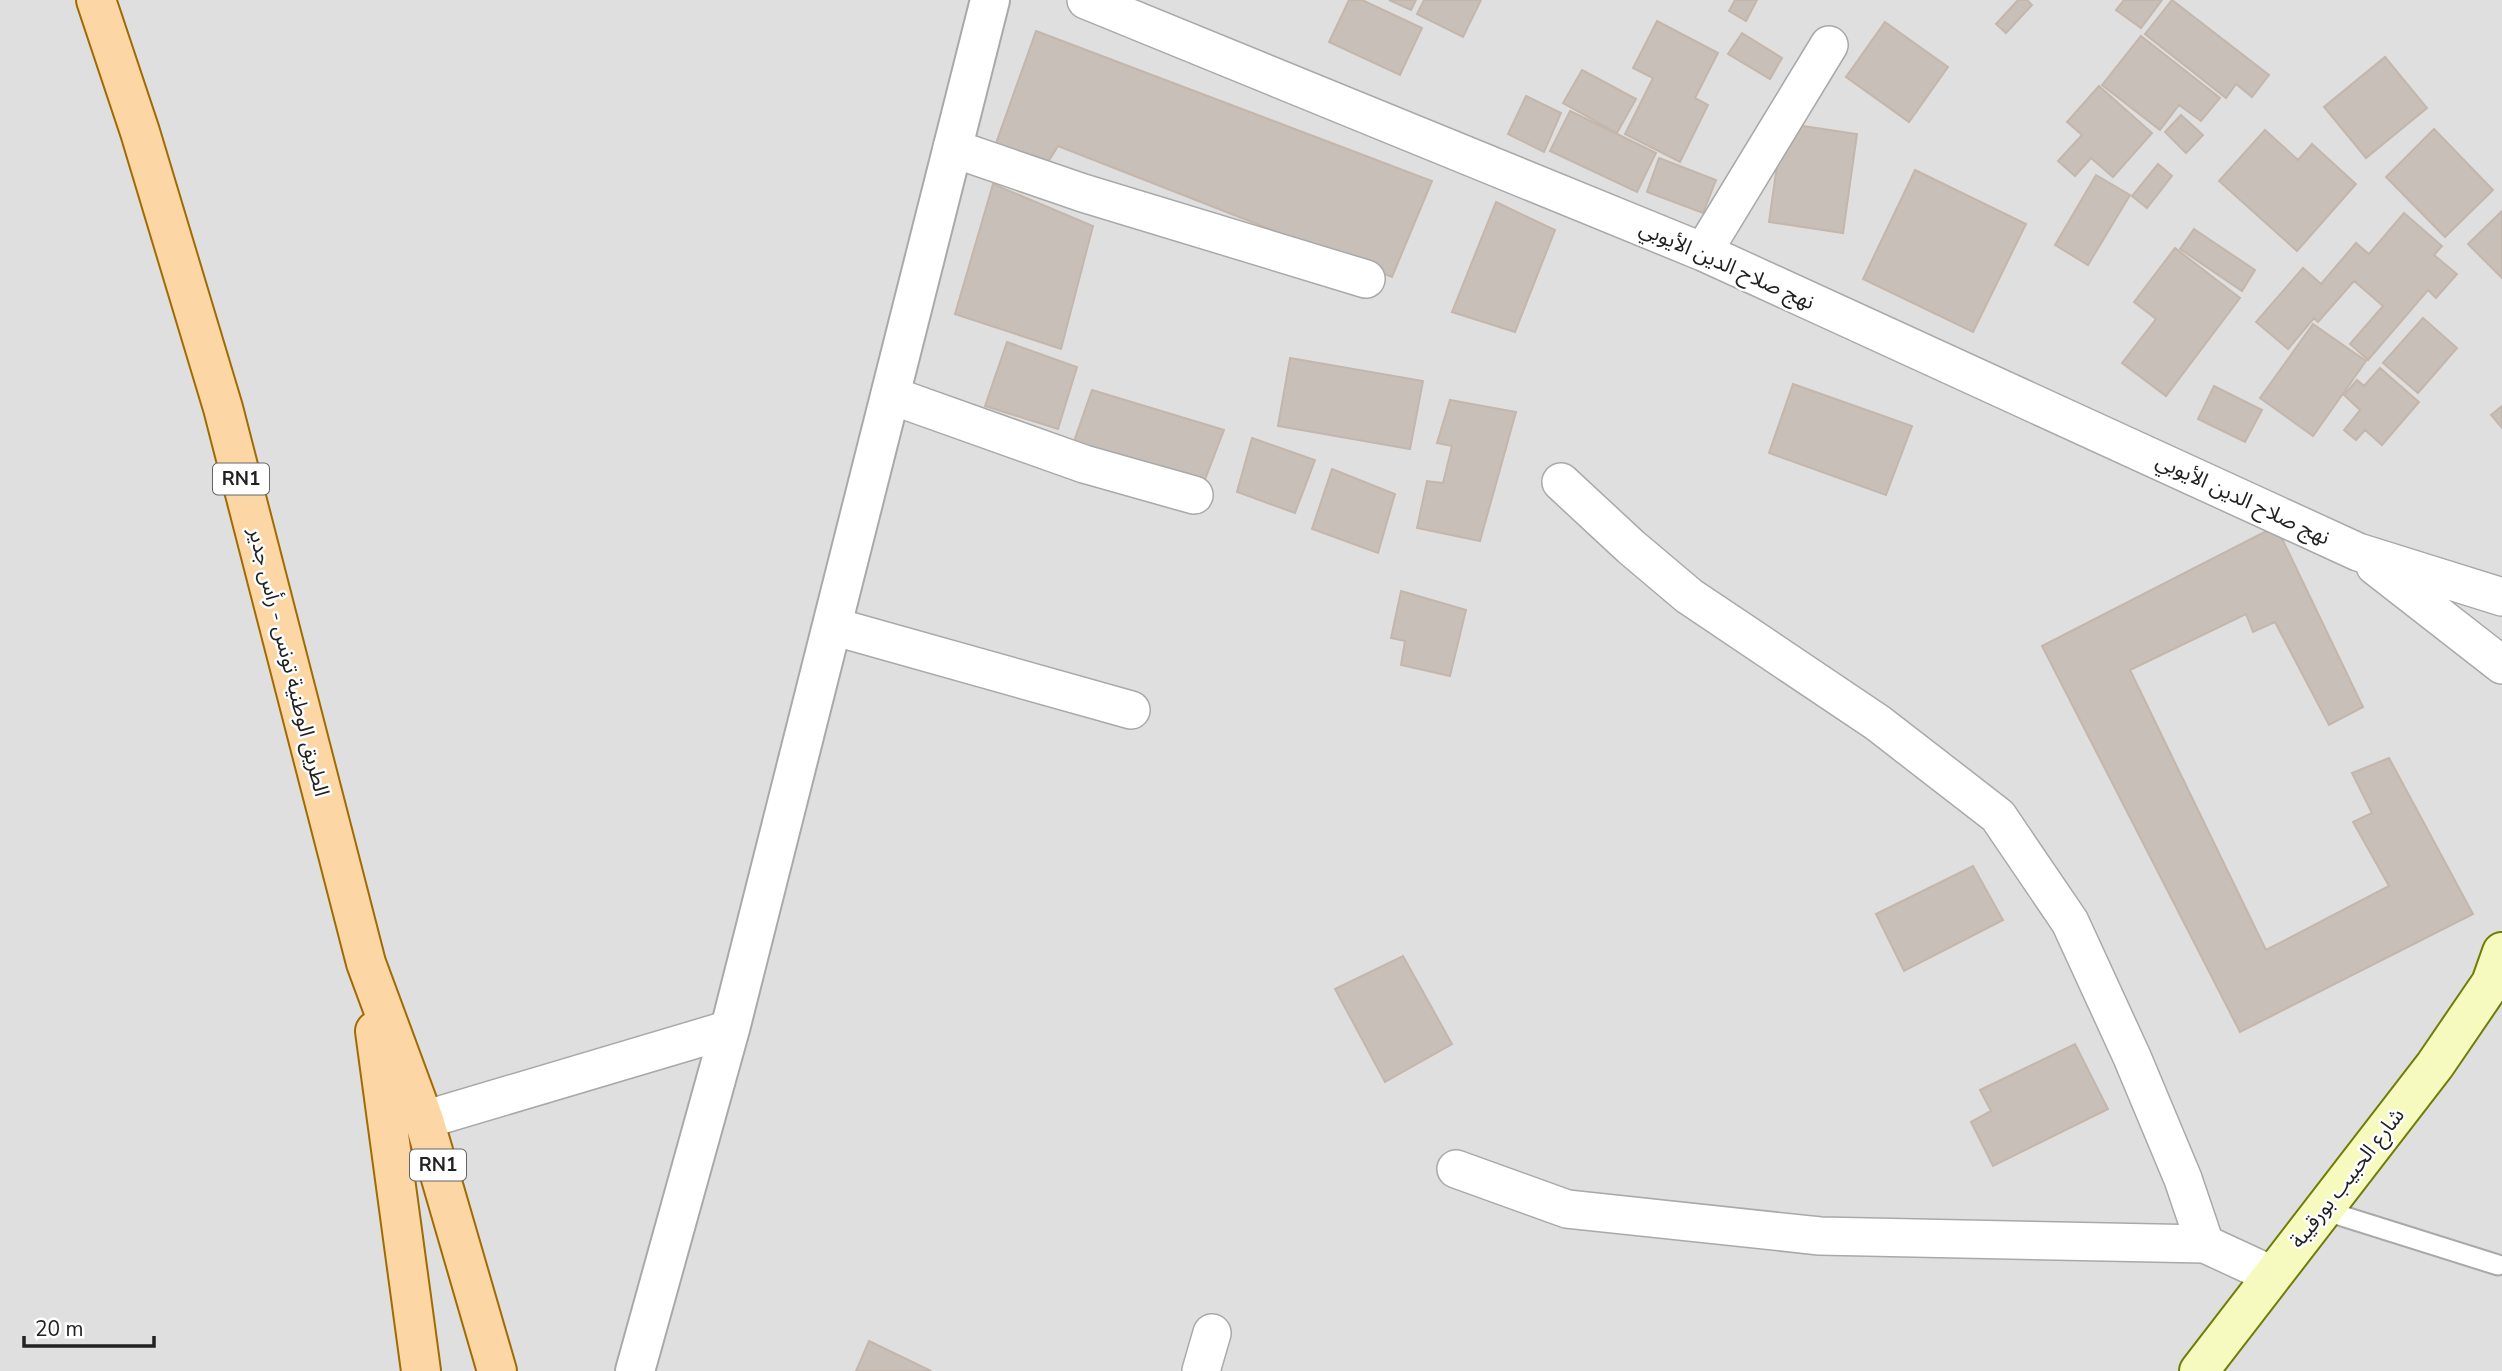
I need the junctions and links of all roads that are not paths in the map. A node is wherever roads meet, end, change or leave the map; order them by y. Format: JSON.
{"nodes":[{"id":1,"x":96,"y":0,"type":"edge"},
{"id":2,"x":990,"y":0,"type":"edge"},
{"id":3,"x":1086,"y":0,"type":"edge"},
{"id":4,"x":1829,"y":45,"type":"dead end"},
{"id":5,"x":952,"y":148,"type":"junction"},
{"id":6,"x":1703,"y":252,"type":"junction"},
{"id":7,"x":1366,"y":279,"type":"dead end"},
{"id":8,"x":890,"y":395,"type":"junction"},
{"id":9,"x":1561,"y":482,"type":"dead end"},
{"id":10,"x":1194,"y":495,"type":"dead end"},
{"id":11,"x":2358,"y":552,"type":"junction"},
{"id":12,"x":2502,"y":597,"type":"edge"},
{"id":13,"x":832,"y":626,"type":"junction"},
{"id":14,"x":2502,"y":665,"type":"edge"},
{"id":15,"x":1131,"y":710,"type":"dead end"},
{"id":16,"x":366,"y":963,"type":"junction"},
{"id":17,"x":2498,"y":972,"type":"edge"},
{"id":18,"x":730,"y":1029,"type":"junction"},
{"id":19,"x":424,"y":1120,"type":"junction"},
{"id":20,"x":1456,"y":1169,"type":"dead end"},
{"id":21,"x":2323,"y":1210,"type":"junction"},
{"id":22,"x":2205,"y":1244,"type":"junction"},
{"id":23,"x":2498,"y":1265,"type":"dead end"},
{"id":24,"x":2272,"y":1275,"type":"junction"},
{"id":25,"x":1212,"y":1333,"type":"dead end"},
{"id":26,"x":421,"y":1371,"type":"edge"},
{"id":27,"x":497,"y":1371,"type":"edge"},
{"id":28,"x":635,"y":1371,"type":"edge"},
{"id":29,"x":1201,"y":1371,"type":"edge"},
{"id":30,"x":2199,"y":1371,"type":"edge"}],
"edges":[{"from":1,"to":16,"type":"main road","name":"الطريق الوطنية تونس - رأس جدير","number":"RN1"},
{"from":2,"to":5,"type":"street"},
{"from":3,"to":6,"type":"street","name":"نهج صلاح الدين الأيوبي"},
{"from":4,"to":6,"type":"street"},
{"from":5,"to":7,"type":"street"},
{"from":5,"to":8,"type":"street"},
{"from":6,"to":11,"type":"street","name":"نهج صلاح الدين الأيوبي"},
{"from":8,"to":10,"type":"street"},
{"from":8,"to":13,"type":"street"},
{"from":9,"to":22,"type":"street"},
{"from":11,"to":12,"type":"street"},
{"from":11,"to":14,"type":"street"},
{"from":13,"to":15,"type":"street"},
{"from":13,"to":18,"type":"street"},
{"from":16,"to":19,"type":"main road","name":"الطريق الوطنية تونس - رأس جدير","number":"RN1"},
{"from":16,"to":26,"type":"main road","name":"الطريق الوطنية تونس - رأس جدير","number":"RN1"},
{"from":17,"to":21,"type":"main road","name":"شارع الحبيب بورقيبة"},
{"from":18,"to":19,"type":"street"},
{"from":18,"to":28,"type":"street"},
{"from":19,"to":27,"type":"main road","name":"الطريق الوطنية تونس - رأس جدير","number":"RN1"},
{"from":20,"to":22,"type":"street"},
{"from":21,"to":23,"type":"lane"},
{"from":21,"to":24,"type":"main road","name":"شارع الحبيب بورقيبة"},
{"from":22,"to":24,"type":"street"},
{"from":24,"to":30,"type":"main road","name":"شارع الحبيب بورقيبة"},
{"from":25,"to":29,"type":"street"}]}
